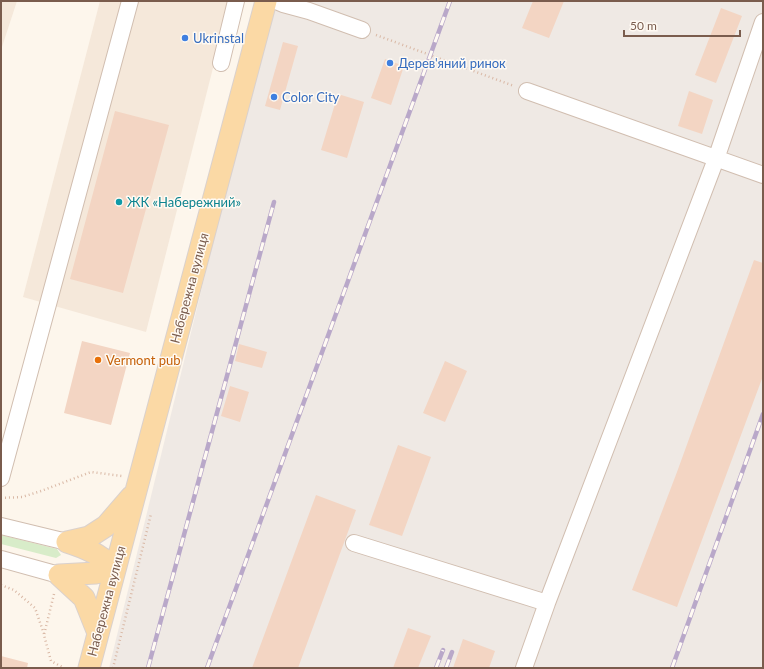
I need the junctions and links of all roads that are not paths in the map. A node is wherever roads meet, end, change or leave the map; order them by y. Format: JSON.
{"nodes":[{"id":1,"x":130,"y":1,"type":"edge"},
{"id":2,"x":236,"y":1,"type":"edge"},
{"id":3,"x":266,"y":1,"type":"edge"},
{"id":4,"x":276,"y":1,"type":"edge"},
{"id":5,"x":763,"y":22,"type":"edge"},
{"id":6,"x":362,"y":30,"type":"road end"},
{"id":7,"x":221,"y":63,"type":"dead end"},
{"id":8,"x":527,"y":91,"type":"road end"},
{"id":9,"x":716,"y":159,"type":"junction"},
{"id":10,"x":763,"y":175,"type":"edge"},
{"id":11,"x":1,"y":478,"type":"edge"},
{"id":12,"x":130,"y":484,"type":"junction"},
{"id":13,"x":1,"y":526,"type":"edge"},
{"id":14,"x":67,"y":542,"type":"junction"},
{"id":15,"x":354,"y":543,"type":"dead end"},
{"id":16,"x":1,"y":559,"type":"edge"},
{"id":17,"x":115,"y":568,"type":"junction"},
{"id":18,"x":57,"y":583,"type":"junction"},
{"id":19,"x":547,"y":603,"type":"junction"},
{"id":20,"x":98,"y":633,"type":"junction"},
{"id":21,"x":89,"y":668,"type":"edge"},
{"id":22,"x":524,"y":668,"type":"edge"}],
"edges":[{"from":1,"to":11,"type":"street"},
{"from":2,"to":7,"type":"street"},
{"from":3,"to":12,"type":"main road","name":"Набережна вулиця"},
{"from":4,"to":6,"type":"street"},
{"from":5,"to":9,"type":"street"},
{"from":8,"to":9,"type":"street"},
{"from":9,"to":10,"type":"street"},
{"from":9,"to":19,"type":"street"},
{"from":12,"to":14,"type":"main road"},
{"from":12,"to":17,"type":"main road","name":"Набережна вулиця"},
{"from":13,"to":14,"type":"street"},
{"from":14,"to":17,"type":"main road"},
{"from":15,"to":19,"type":"street"},
{"from":16,"to":18,"type":"street"},
{"from":17,"to":18,"type":"main road"},
{"from":17,"to":20,"type":"main road","name":"Набережна вулиця"},
{"from":18,"to":20,"type":"main road"},
{"from":19,"to":22,"type":"street"},
{"from":20,"to":21,"type":"main road","name":"Набережна вулиця"}]}
